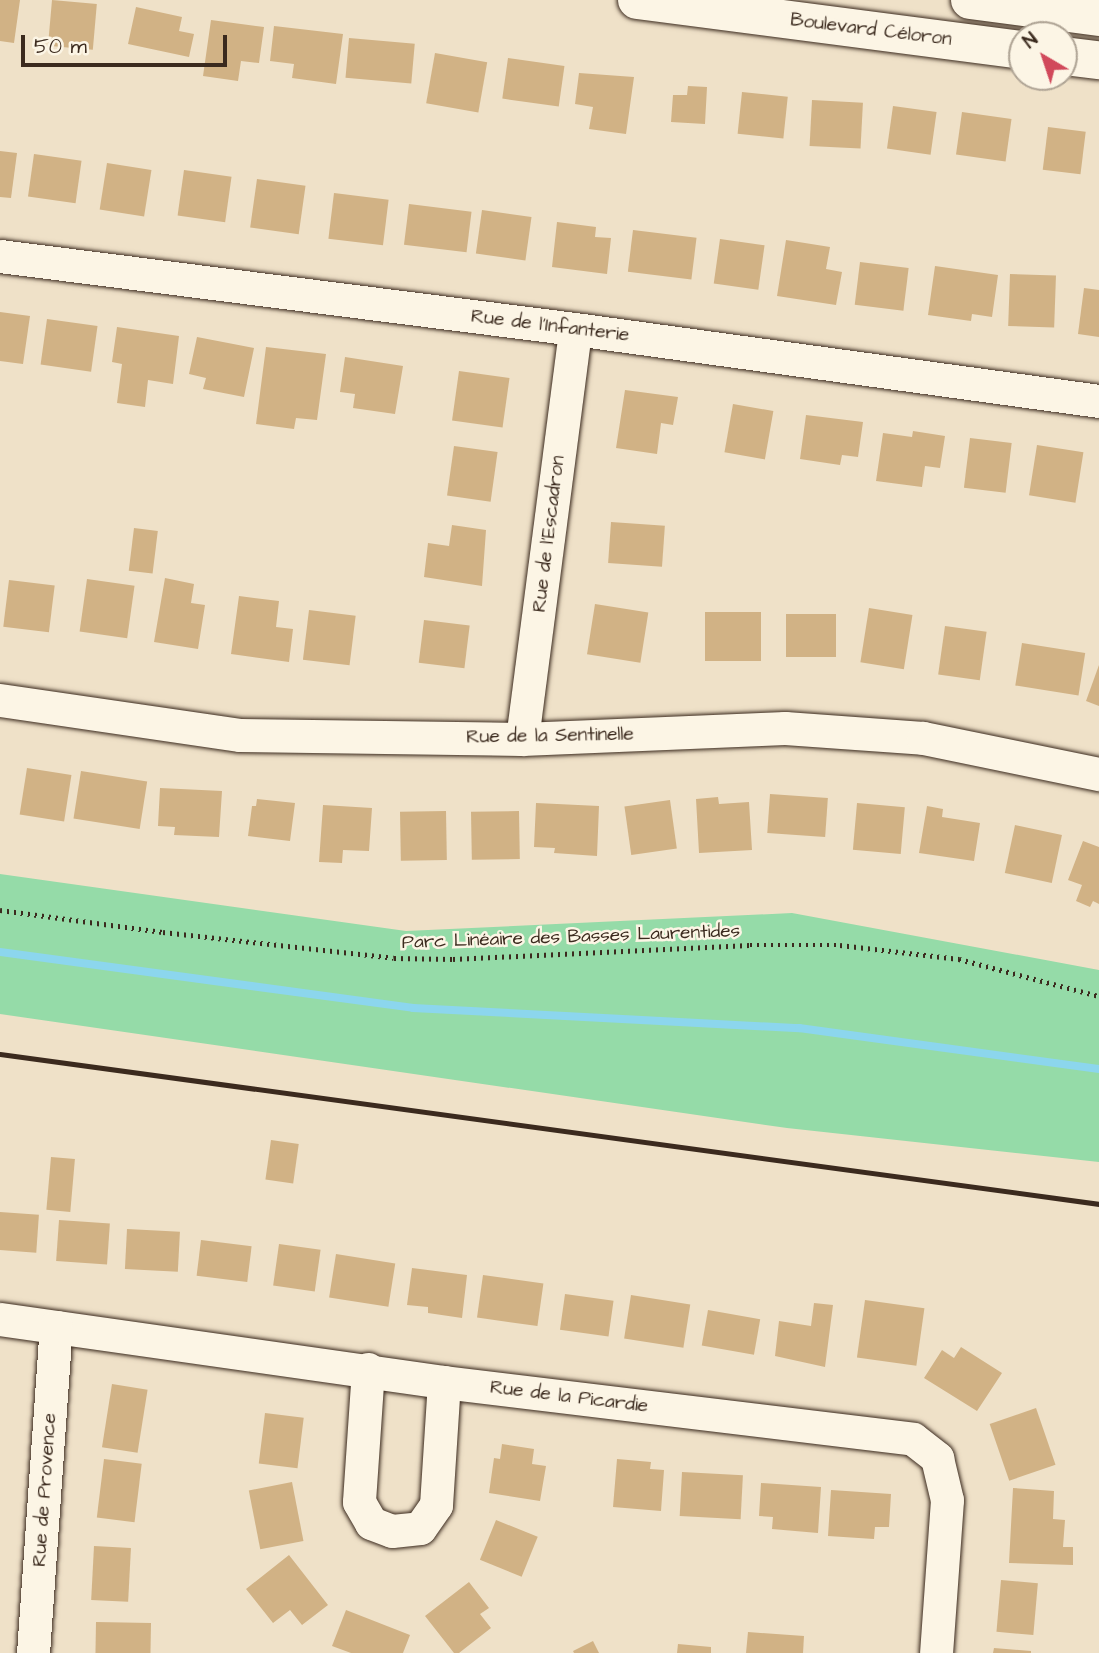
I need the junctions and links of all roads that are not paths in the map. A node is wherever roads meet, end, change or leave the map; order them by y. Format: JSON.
{"nodes":[{"id":1,"x":637,"y":0,"type":"edge"},
{"id":2,"x":970,"y":0,"type":"edge"},
{"id":3,"x":1099,"y":17,"type":"edge"},
{"id":4,"x":1008,"y":48,"type":"edge"},
{"id":5,"x":1078,"y":58,"type":"edge"},
{"id":6,"x":1099,"y":60,"type":"edge"},
{"id":7,"x":0,"y":256,"type":"edge"},
{"id":8,"x":575,"y":329,"type":"junction"},
{"id":9,"x":1099,"y":401,"type":"edge"},
{"id":10,"x":0,"y":700,"type":"edge"},
{"id":11,"x":522,"y":739,"type":"junction"},
{"id":12,"x":1099,"y":774,"type":"edge"},
{"id":13,"x":0,"y":1319,"type":"edge"},
{"id":14,"x":56,"y":1327,"type":"junction"},
{"id":15,"x":368,"y":1369,"type":"junction"},
{"id":16,"x":444,"y":1382,"type":"junction"},
{"id":17,"x":33,"y":1653,"type":"edge"},
{"id":18,"x":936,"y":1653,"type":"edge"}],
"edges":[{"from":1,"to":4,"type":"street","name":"Boulevard Céloron"},
{"from":2,"to":3,"type":"street"},
{"from":5,"to":6,"type":"street"},
{"from":7,"to":8,"type":"street","name":"Rue de l'Infanterie"},
{"from":8,"to":9,"type":"street","name":"Rue de l'Infanterie"},
{"from":8,"to":11,"type":"street","name":"Rue de l'Escadron"},
{"from":10,"to":11,"type":"street","name":"Rue de la Sentinelle"},
{"from":11,"to":12,"type":"street","name":"Rue de la Sentinelle"},
{"from":13,"to":14,"type":"street","name":"Rue de la Picardie"},
{"from":14,"to":15,"type":"street","name":"Rue de la Picardie"},
{"from":14,"to":17,"type":"street","name":"Rue de Provence"},
{"from":15,"to":16,"type":"street","name":"Rue de la Picardie"},
{"from":15,"to":16,"type":"street"},
{"from":16,"to":18,"type":"street","name":"Rue de la Picardie"}]}
